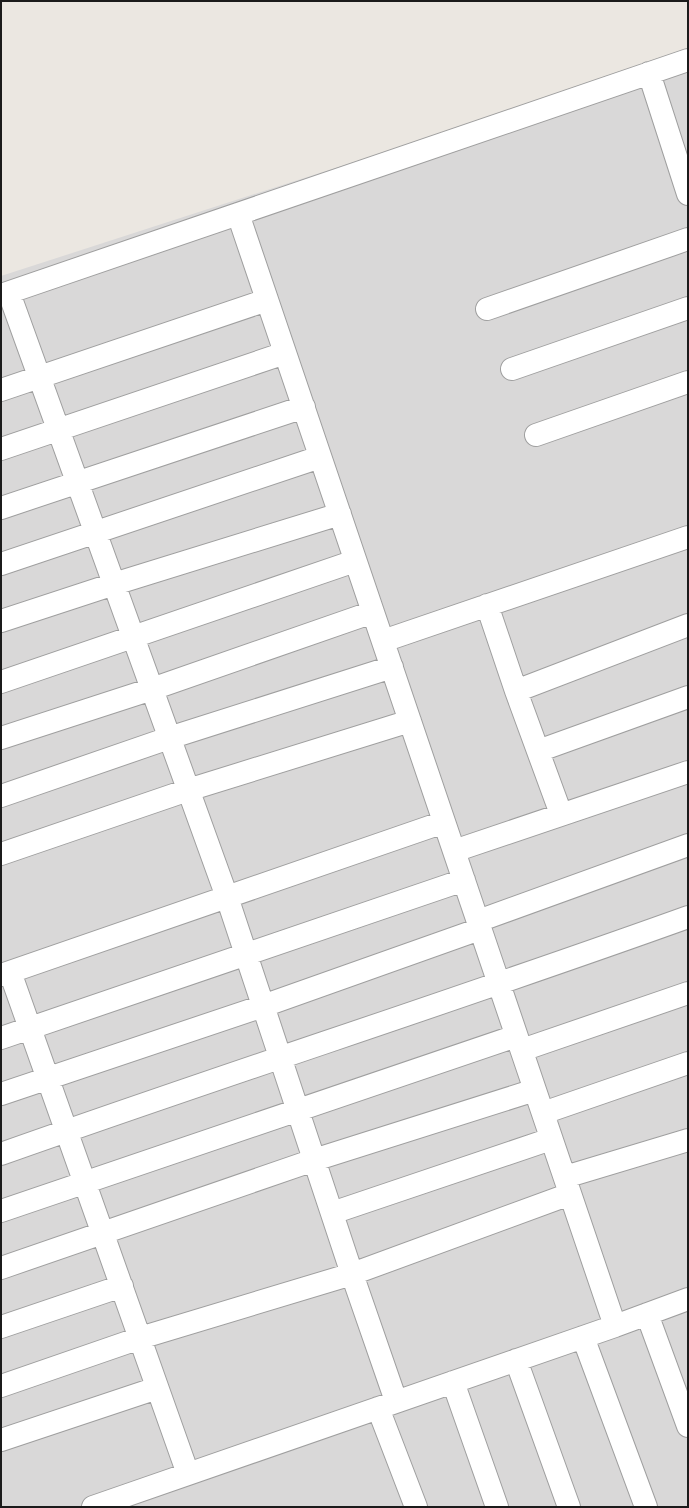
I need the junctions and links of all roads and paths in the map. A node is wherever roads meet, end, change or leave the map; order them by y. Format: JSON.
{"nodes":[{"id":1,"x":688,"y":60,"type":"edge"},
{"id":2,"x":649,"y":73,"type":"junction"},
{"id":3,"x":684,"y":165,"type":"edge"},
{"id":4,"x":688,"y":194,"type":"edge"},
{"id":5,"x":238,"y":214,"type":"junction"},
{"id":6,"x":688,"y":240,"type":"edge"},
{"id":7,"x":5,"y":294,"type":"edge"},
{"id":8,"x":267,"y":300,"type":"junction"},
{"id":9,"x":688,"y":308,"type":"edge"},
{"id":10,"x":488,"y":309,"type":"dead end"},
{"id":11,"x":285,"y":353,"type":"junction"},
{"id":12,"x":512,"y":369,"type":"dead end"},
{"id":13,"x":39,"y":377,"type":"junction"},
{"id":14,"x":688,"y":382,"type":"edge"},
{"id":15,"x":1,"y":390,"type":"edge"},
{"id":16,"x":304,"y":407,"type":"junction"},
{"id":17,"x":58,"y":430,"type":"junction"},
{"id":18,"x":536,"y":435,"type":"dead end"},
{"id":19,"x":1,"y":449,"type":"edge"},
{"id":20,"x":320,"y":457,"type":"junction"},
{"id":21,"x":77,"y":482,"type":"junction"},
{"id":22,"x":1,"y":508,"type":"edge"},
{"id":23,"x":340,"y":514,"type":"junction"},
{"id":24,"x":95,"y":533,"type":"junction"},
{"id":25,"x":688,"y":537,"type":"edge"},
{"id":26,"x":355,"y":561,"type":"junction"},
{"id":27,"x":1,"y":564,"type":"edge"},
{"id":28,"x":114,"y":584,"type":"junction"},
{"id":29,"x":488,"y":605,"type":"junction"},
{"id":30,"x":373,"y":612,"type":"junction"},
{"id":31,"x":1,"y":622,"type":"edge"},
{"id":32,"x":688,"y":624,"type":"edge"},
{"id":33,"x":133,"y":637,"type":"junction"},
{"id":34,"x":383,"y":641,"type":"junction"},
{"id":35,"x":392,"y":667,"type":"junction"},
{"id":36,"x":1,"y":682,"type":"edge"},
{"id":37,"x":152,"y":689,"type":"junction"},
{"id":38,"x":516,"y":691,"type":"junction"},
{"id":39,"x":688,"y":697,"type":"edge"},
{"id":40,"x":410,"y":721,"type":"junction"},
{"id":41,"x":1,"y":738,"type":"edge"},
{"id":42,"x":169,"y":738,"type":"junction"},
{"id":43,"x":538,"y":751,"type":"junction"},
{"id":44,"x":688,"y":772,"type":"edge"},
{"id":45,"x":188,"y":790,"type":"junction"},
{"id":46,"x":1,"y":796,"type":"edge"},
{"id":47,"x":561,"y":814,"type":"junction"},
{"id":48,"x":444,"y":822,"type":"junction"},
{"id":49,"x":688,"y":845,"type":"edge"},
{"id":50,"x":454,"y":851,"type":"junction"},
{"id":51,"x":1,"y":854,"type":"edge"},
{"id":52,"x":464,"y":880,"type":"junction"},
{"id":53,"x":227,"y":897,"type":"junction"},
{"id":54,"x":688,"y":918,"type":"edge"},
{"id":55,"x":479,"y":925,"type":"junction"},
{"id":56,"x":246,"y":955,"type":"junction"},
{"id":57,"x":5,"y":973,"type":"edge"},
{"id":58,"x":499,"y":984,"type":"junction"},
{"id":59,"x":688,"y":993,"type":"edge"},
{"id":60,"x":263,"y":1006,"type":"junction"},
{"id":61,"x":30,"y":1028,"type":"junction"},
{"id":62,"x":1,"y":1038,"type":"edge"},
{"id":63,"x":519,"y":1043,"type":"junction"},
{"id":64,"x":280,"y":1056,"type":"junction"},
{"id":65,"x":688,"y":1063,"type":"edge"},
{"id":66,"x":48,"y":1078,"type":"junction"},
{"id":67,"x":535,"y":1090,"type":"junction"},
{"id":68,"x":1,"y":1094,"type":"edge"},
{"id":69,"x":298,"y":1110,"type":"junction"},
{"id":70,"x":543,"y":1113,"type":"junction"},
{"id":71,"x":67,"y":1131,"type":"junction"},
{"id":72,"x":552,"y":1139,"type":"junction"},
{"id":73,"x":688,"y":1140,"type":"edge"},
{"id":74,"x":1,"y":1154,"type":"edge"},
{"id":75,"x":314,"y":1160,"type":"junction"},
{"id":76,"x":85,"y":1182,"type":"junction"},
{"id":77,"x":567,"y":1186,"type":"junction"},
{"id":78,"x":1,"y":1211,"type":"edge"},
{"id":79,"x":332,"y":1213,"type":"junction"},
{"id":80,"x":103,"y":1233,"type":"junction"},
{"id":81,"x":1,"y":1268,"type":"edge"},
{"id":82,"x":352,"y":1274,"type":"junction"},
{"id":83,"x":122,"y":1286,"type":"junction"},
{"id":84,"x":688,"y":1299,"type":"edge"},
{"id":85,"x":647,"y":1314,"type":"junction"},
{"id":86,"x":615,"y":1326,"type":"junction"},
{"id":87,"x":1,"y":1327,"type":"edge"},
{"id":88,"x":583,"y":1337,"type":"junction"},
{"id":89,"x":140,"y":1338,"type":"junction"},
{"id":90,"x":516,"y":1360,"type":"junction"},
{"id":91,"x":452,"y":1382,"type":"junction"},
{"id":92,"x":1,"y":1386,"type":"edge"},
{"id":93,"x":157,"y":1388,"type":"junction"},
{"id":94,"x":387,"y":1405,"type":"junction"},
{"id":95,"x":688,"y":1426,"type":"edge"},
{"id":96,"x":1,"y":1440,"type":"edge"},
{"id":97,"x":188,"y":1474,"type":"junction"},
{"id":98,"x":102,"y":1506,"type":"edge"},
{"id":99,"x":416,"y":1507,"type":"edge"},
{"id":100,"x":497,"y":1507,"type":"edge"},
{"id":101,"x":569,"y":1507,"type":"edge"},
{"id":102,"x":646,"y":1507,"type":"edge"}],
"edges":[{"from":1,"to":2,"type":"street"},
{"from":2,"to":3,"type":"street"},
{"from":2,"to":5,"type":"street"},
{"from":3,"to":4,"type":"street"},
{"from":5,"to":7,"type":"street"},
{"from":5,"to":8,"type":"street"},
{"from":6,"to":10,"type":"street"},
{"from":7,"to":13,"type":"street"},
{"from":8,"to":11,"type":"street"},
{"from":8,"to":13,"type":"street"},
{"from":9,"to":12,"type":"street"},
{"from":11,"to":16,"type":"street"},
{"from":11,"to":17,"type":"street"},
{"from":13,"to":15,"type":"street"},
{"from":13,"to":17,"type":"street"},
{"from":14,"to":18,"type":"street"},
{"from":16,"to":20,"type":"street"},
{"from":16,"to":21,"type":"street"},
{"from":17,"to":19,"type":"street"},
{"from":17,"to":21,"type":"street"},
{"from":20,"to":23,"type":"street"},
{"from":20,"to":24,"type":"street"},
{"from":21,"to":22,"type":"street"},
{"from":21,"to":24,"type":"street"},
{"from":23,"to":26,"type":"street"},
{"from":23,"to":28,"type":"street"},
{"from":24,"to":27,"type":"street"},
{"from":24,"to":28,"type":"street"},
{"from":25,"to":29,"type":"street"},
{"from":26,"to":30,"type":"street"},
{"from":26,"to":33,"type":"street"},
{"from":28,"to":31,"type":"street"},
{"from":28,"to":33,"type":"street"},
{"from":29,"to":34,"type":"street"},
{"from":29,"to":38,"type":"street"},
{"from":30,"to":34,"type":"street"},
{"from":30,"to":37,"type":"street"},
{"from":32,"to":38,"type":"street"},
{"from":33,"to":36,"type":"street"},
{"from":33,"to":37,"type":"street"},
{"from":34,"to":35,"type":"street"},
{"from":35,"to":40,"type":"street"},
{"from":35,"to":42,"type":"street"},
{"from":37,"to":41,"type":"street"},
{"from":37,"to":42,"type":"street"},
{"from":38,"to":43,"type":"street"},
{"from":39,"to":43,"type":"street"},
{"from":40,"to":45,"type":"street"},
{"from":40,"to":48,"type":"street"},
{"from":42,"to":45,"type":"street"},
{"from":42,"to":46,"type":"street"},
{"from":43,"to":47,"type":"street"},
{"from":44,"to":47,"type":"street"},
{"from":45,"to":51,"type":"street"},
{"from":45,"to":53,"type":"street"},
{"from":47,"to":50,"type":"street"},
{"from":48,"to":50,"type":"street"},
{"from":48,"to":53,"type":"street"},
{"from":49,"to":55,"type":"street"},
{"from":50,"to":52,"type":"street"},
{"from":52,"to":55,"type":"street"},
{"from":52,"to":56,"type":"street"},
{"from":53,"to":56,"type":"street"},
{"from":53,"to":57,"type":"street"},
{"from":54,"to":58,"type":"street"},
{"from":55,"to":58,"type":"street"},
{"from":55,"to":60,"type":"street"},
{"from":56,"to":60,"type":"street"},
{"from":56,"to":61,"type":"street"},
{"from":57,"to":61,"type":"street"},
{"from":58,"to":63,"type":"street"},
{"from":58,"to":64,"type":"street"},
{"from":59,"to":63,"type":"street"},
{"from":60,"to":64,"type":"street"},
{"from":60,"to":66,"type":"street"},
{"from":61,"to":62,"type":"street"},
{"from":61,"to":66,"type":"street"},
{"from":63,"to":67,"type":"street"},
{"from":63,"to":69,"type":"street"},
{"from":64,"to":69,"type":"street"},
{"from":64,"to":71,"type":"street"},
{"from":65,"to":70,"type":"street"},
{"from":66,"to":68,"type":"street"},
{"from":66,"to":71,"type":"street"},
{"from":67,"to":70,"type":"street"},
{"from":67,"to":75,"type":"street"},
{"from":69,"to":75,"type":"street"},
{"from":69,"to":76,"type":"street"},
{"from":70,"to":72,"type":"street"},
{"from":71,"to":74,"type":"street"},
{"from":71,"to":76,"type":"street"},
{"from":72,"to":77,"type":"street"},
{"from":72,"to":79,"type":"street"},
{"from":73,"to":77,"type":"street"},
{"from":75,"to":79,"type":"street"},
{"from":75,"to":80,"type":"street"},
{"from":76,"to":78,"type":"street"},
{"from":76,"to":80,"type":"street"},
{"from":77,"to":82,"type":"street"},
{"from":77,"to":86,"type":"street"},
{"from":79,"to":82,"type":"street"},
{"from":80,"to":81,"type":"street"},
{"from":80,"to":83,"type":"street"},
{"from":82,"to":89,"type":"street"},
{"from":82,"to":94,"type":"street"},
{"from":83,"to":87,"type":"street"},
{"from":83,"to":89,"type":"street"},
{"from":84,"to":85,"type":"street"},
{"from":85,"to":86,"type":"street"},
{"from":85,"to":95,"type":"street"},
{"from":86,"to":88,"type":"street"},
{"from":88,"to":90,"type":"street"},
{"from":88,"to":102,"type":"street"},
{"from":89,"to":92,"type":"street"},
{"from":89,"to":93,"type":"street"},
{"from":90,"to":91,"type":"street"},
{"from":90,"to":101,"type":"street"},
{"from":91,"to":94,"type":"street"},
{"from":91,"to":100,"type":"street"},
{"from":93,"to":96,"type":"street"},
{"from":93,"to":97,"type":"street"},
{"from":94,"to":97,"type":"street"},
{"from":94,"to":99,"type":"street"},
{"from":97,"to":98,"type":"street"}]}
